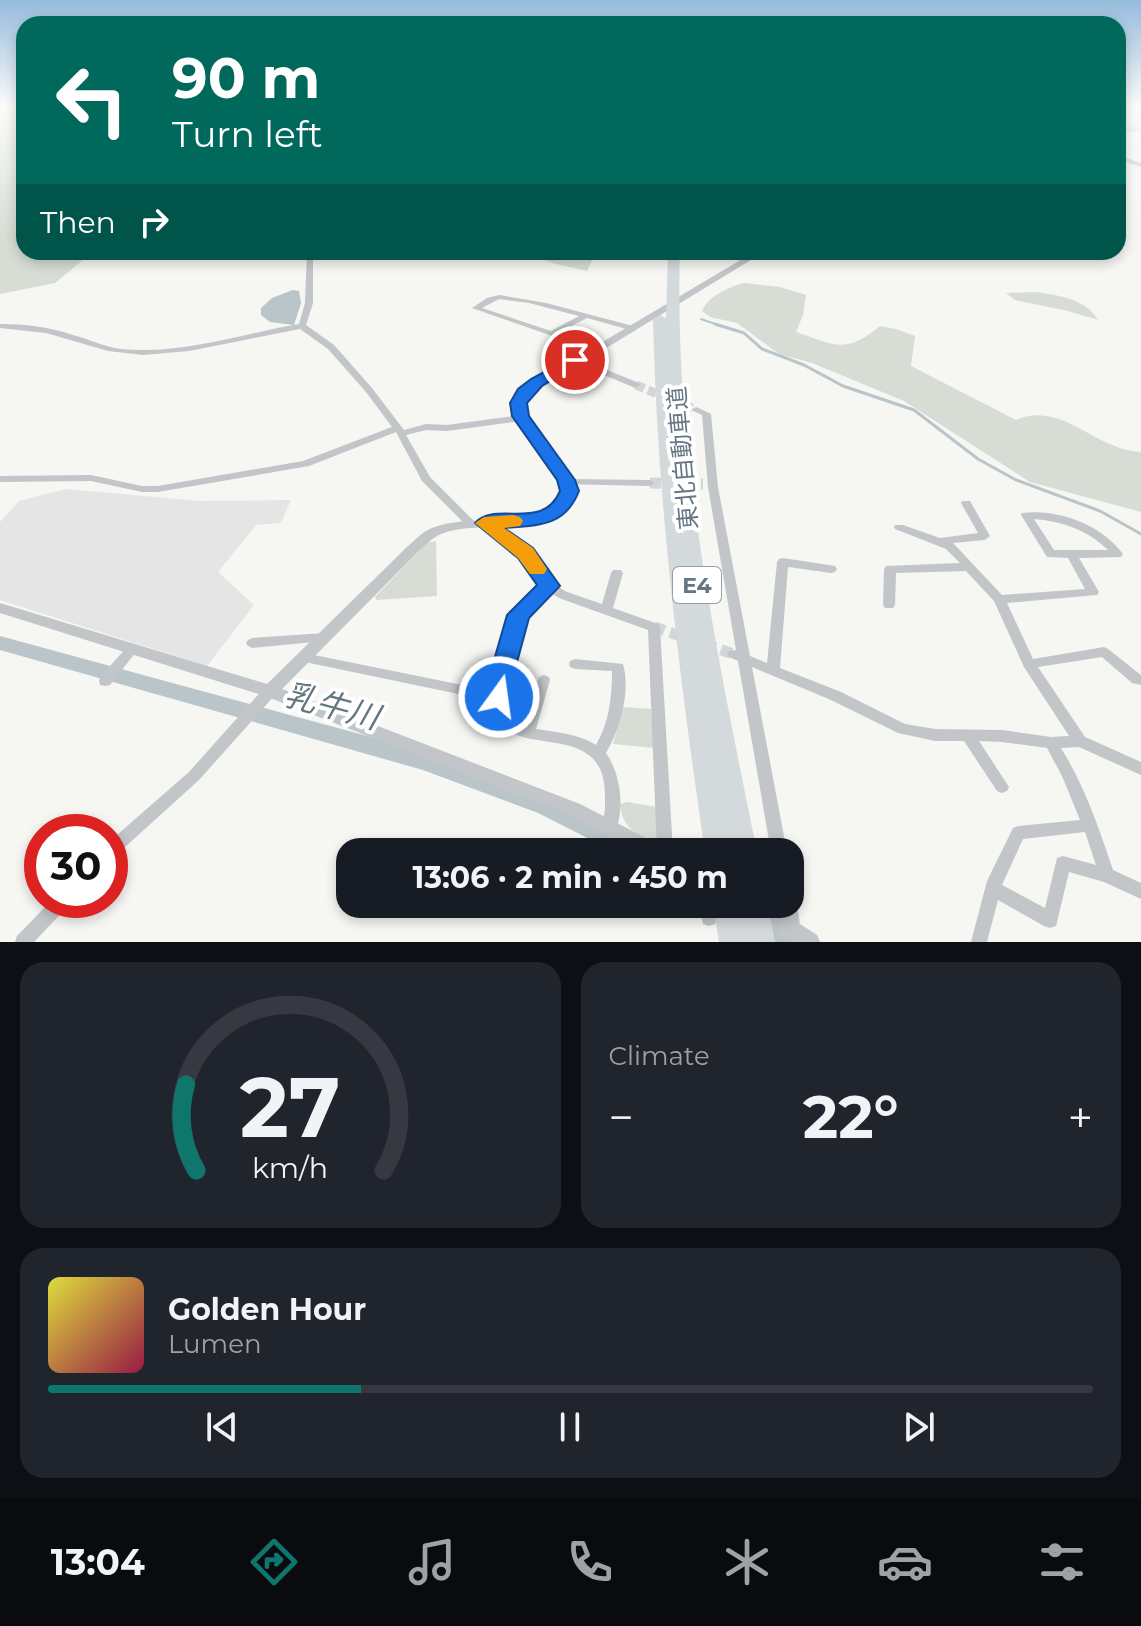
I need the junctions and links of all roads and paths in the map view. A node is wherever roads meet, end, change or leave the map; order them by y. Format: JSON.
{"nodes":[{"id":1,"x":1129,"y":154,"type":"dead end"},
{"id":2,"x":1126,"y":155,"type":"edge"},
{"id":3,"x":310,"y":260,"type":"edge"},
{"id":4,"x":664,"y":260,"type":"edge"},
{"id":5,"x":673,"y":260,"type":"edge"},
{"id":6,"x":746,"y":260,"type":"edge"},
{"id":7,"x":667,"y":308,"type":"junction"},
{"id":8,"x":585,"y":316,"type":"junction"},
{"id":9,"x":0,"y":326,"type":"edge"},
{"id":10,"x":302,"y":326,"type":"junction"},
{"id":11,"x":630,"y":328,"type":"junction"},
{"id":12,"x":575,"y":360,"type":"junction"},
{"id":13,"x":636,"y":385,"type":"tunnel mouth"},
{"id":14,"x":696,"y":410,"type":"dead end"},
{"id":15,"x":522,"y":418,"type":"junction"},
{"id":16,"x":400,"y":430,"type":"junction"},
{"id":17,"x":0,"y":479,"type":"edge"},
{"id":18,"x":567,"y":482,"type":"junction"},
{"id":19,"x":650,"y":483,"type":"tunnel mouth"},
{"id":20,"x":966,"y":503,"type":"dead end"},
{"id":21,"x":477,"y":523,"type":"junction"},
{"id":22,"x":899,"y":527,"type":"dead end"},
{"id":23,"x":938,"y":541,"type":"junction"},
{"id":24,"x":1071,"y":554,"type":"junction"},
{"id":25,"x":969,"y":567,"type":"junction"},
{"id":26,"x":831,"y":569,"type":"dead end"},
{"id":27,"x":617,"y":573,"type":"dead end"},
{"id":28,"x":549,"y":586,"type":"junction"},
{"id":29,"x":999,"y":599,"type":"junction"},
{"id":30,"x":889,"y":605,"type":"dead end"},
{"id":31,"x":0,"y":608,"type":"edge"},
{"id":32,"x":606,"y":610,"type":"junction"},
{"id":33,"x":325,"y":637,"type":"junction"},
{"id":34,"x":252,"y":643,"type":"dead end"},
{"id":35,"x":127,"y":654,"type":"junction"},
{"id":36,"x":739,"y":656,"type":"junction"},
{"id":37,"x":304,"y":658,"type":"junction"},
{"id":38,"x":575,"y":664,"type":"dead end"},
{"id":39,"x":1029,"y":664,"type":"junction"},
{"id":40,"x":773,"y":670,"type":"junction"},
{"id":41,"x":544,"y":680,"type":"dead end"},
{"id":42,"x":1141,"y":680,"type":"edge"},
{"id":43,"x":105,"y":681,"type":"dead end"},
{"id":44,"x":266,"y":697,"type":"junction"},
{"id":45,"x":499,"y":697,"type":"junction"},
{"id":46,"x":528,"y":733,"type":"junction"},
{"id":47,"x":968,"y":736,"type":"junction"},
{"id":48,"x":1080,"y":741,"type":"junction"},
{"id":49,"x":1051,"y":743,"type":"junction"},
{"id":50,"x":598,"y":754,"type":"junction"},
{"id":51,"x":1141,"y":769,"type":"edge"},
{"id":52,"x":1002,"y":787,"type":"dead end"},
{"id":53,"x":1091,"y":825,"type":"junction"},
{"id":54,"x":610,"y":828,"type":"junction"},
{"id":55,"x":128,"y":835,"type":"edge"},
{"id":56,"x":629,"y":838,"type":"edge"},
{"id":57,"x":664,"y":838,"type":"edge"},
{"id":58,"x":717,"y":838,"type":"edge"},
{"id":59,"x":740,"y":838,"type":"edge"},
{"id":60,"x":776,"y":838,"type":"edge"},
{"id":61,"x":1107,"y":875,"type":"junction"},
{"id":62,"x":993,"y":889,"type":"junction"},
{"id":63,"x":1141,"y":891,"type":"edge"},
{"id":64,"x":46,"y":918,"type":"edge"},
{"id":65,"x":722,"y":918,"type":"edge"},
{"id":66,"x":749,"y":918,"type":"edge"},
{"id":67,"x":774,"y":918,"type":"edge"},
{"id":68,"x":790,"y":918,"type":"edge"},
{"id":69,"x":792,"y":930,"type":"junction"},
{"id":70,"x":743,"y":941,"type":"edge"},
{"id":71,"x":23,"y":942,"type":"edge"},
{"id":72,"x":810,"y":942,"type":"edge"},
{"id":73,"x":979,"y":942,"type":"edge"}],
"edges":[{"from":1,"to":2,"type":"street"},
{"from":3,"to":10,"type":"street"},
{"from":4,"to":7,"type":"highway","name":"東北自動車道","number":"E4"},
{"from":5,"to":7,"type":"highway","name":"東北自動車道","number":"E4"},
{"from":6,"to":11,"type":"street"},
{"from":7,"to":58,"type":"highway","name":"東北自動車道","number":"E4"},
{"from":7,"to":59,"type":"highway","name":"東北自動車道","number":"E4"},
{"from":8,"to":8,"type":"street"},
{"from":8,"to":11,"type":"street"},
{"from":9,"to":10,"type":"street"},
{"from":10,"to":16,"type":"street"},
{"from":11,"to":12,"type":"street"},
{"from":12,"to":13,"type":"street"},
{"from":12,"to":15,"type":"street"},
{"from":14,"to":36,"type":"street"},
{"from":15,"to":16,"type":"street"},
{"from":15,"to":18,"type":"street"},
{"from":16,"to":17,"type":"street"},
{"from":16,"to":21,"type":"street"},
{"from":18,"to":19,"type":"street"},
{"from":18,"to":21,"type":"street"},
{"from":20,"to":23,"type":"street"},
{"from":21,"to":28,"type":"street"},
{"from":21,"to":33,"type":"street"},
{"from":22,"to":23,"type":"street"},
{"from":23,"to":25,"type":"street"},
{"from":24,"to":24,"type":"street"},
{"from":24,"to":29,"type":"street"},
{"from":25,"to":29,"type":"street"},
{"from":25,"to":30,"type":"street"},
{"from":26,"to":40,"type":"street"},
{"from":27,"to":32,"type":"street"},
{"from":28,"to":32,"type":"street"},
{"from":28,"to":45,"type":"street"},
{"from":29,"to":39,"type":"street"},
{"from":31,"to":35,"type":"street"},
{"from":32,"to":57,"type":"street"},
{"from":33,"to":34,"type":"street"},
{"from":33,"to":37,"type":"street"},
{"from":35,"to":43,"type":"street"},
{"from":35,"to":44,"type":"street"},
{"from":36,"to":40,"type":"street"},
{"from":36,"to":60,"type":"street"},
{"from":37,"to":44,"type":"street"},
{"from":37,"to":45,"type":"street"},
{"from":38,"to":50,"type":"street"},
{"from":39,"to":42,"type":"street"},
{"from":39,"to":48,"type":"street"},
{"from":40,"to":47,"type":"street"},
{"from":41,"to":46,"type":"street"},
{"from":44,"to":54,"type":"street"},
{"from":44,"to":55,"type":"street"},
{"from":45,"to":46,"type":"street"},
{"from":46,"to":50,"type":"street"},
{"from":47,"to":49,"type":"street"},
{"from":47,"to":52,"type":"street"},
{"from":48,"to":49,"type":"street"},
{"from":48,"to":51,"type":"street"},
{"from":49,"to":53,"type":"street"},
{"from":50,"to":54,"type":"street"},
{"from":53,"to":61,"type":"street"},
{"from":53,"to":62,"type":"street"},
{"from":54,"to":56,"type":"street"},
{"from":61,"to":62,"type":"street"},
{"from":61,"to":63,"type":"street"},
{"from":62,"to":73,"type":"street"},
{"from":64,"to":71,"type":"street"},
{"from":65,"to":70,"type":"highway"},
{"from":66,"to":70,"type":"highway"},
{"from":67,"to":69,"type":"street"},
{"from":68,"to":69,"type":"street"},
{"from":69,"to":72,"type":"street"}]}
